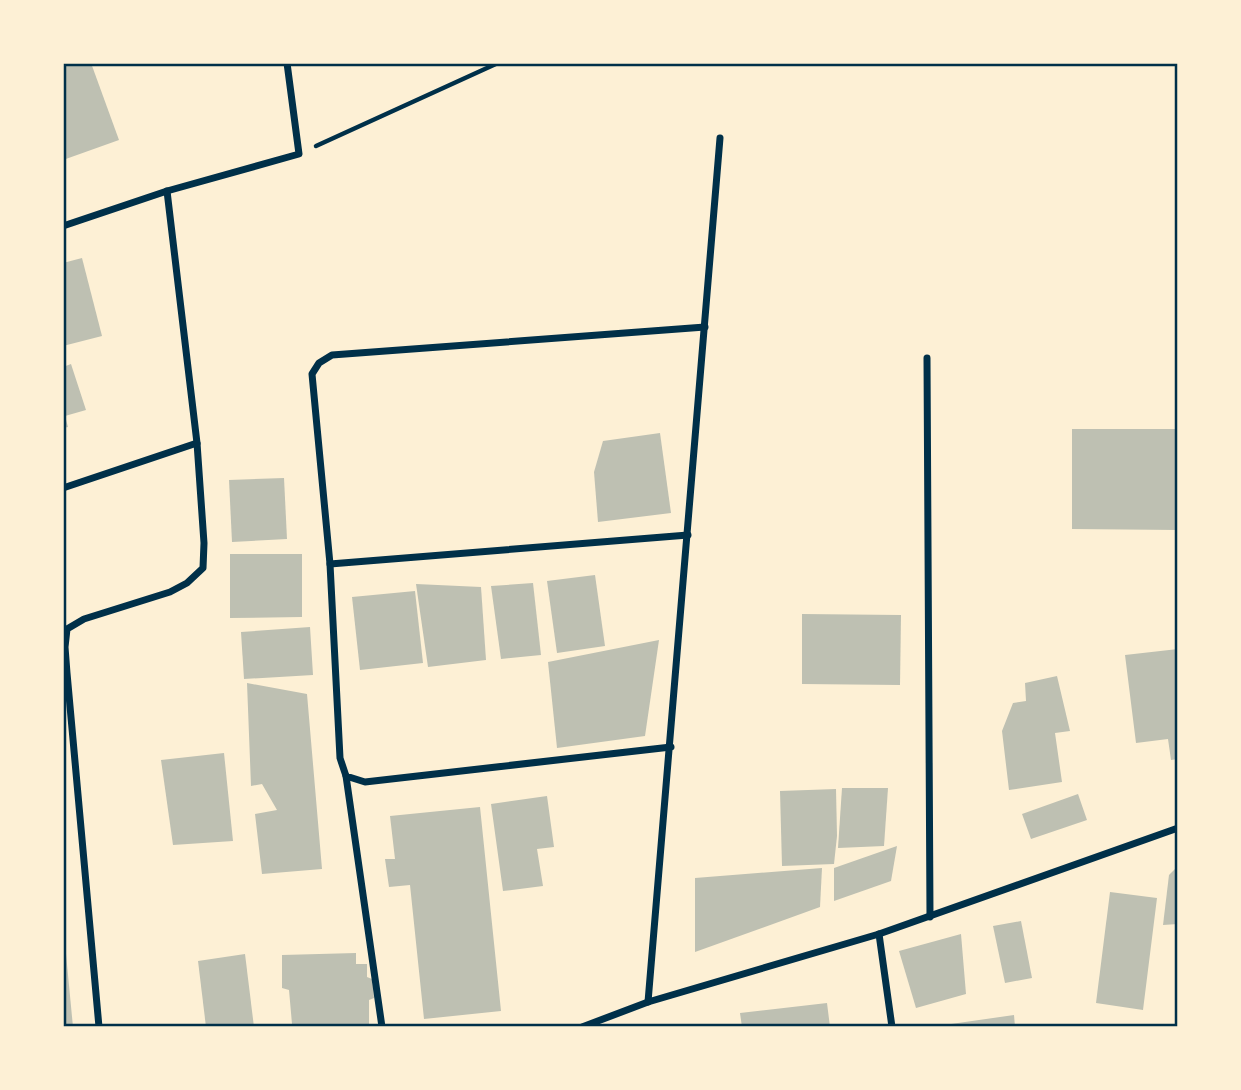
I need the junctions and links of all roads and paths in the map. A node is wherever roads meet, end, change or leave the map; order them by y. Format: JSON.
{"nodes":[{"id":1,"x":287,"y":63,"type":"edge"},
{"id":2,"x":498,"y":63,"type":"edge"},
{"id":3,"x":720,"y":138,"type":"dead end"},
{"id":4,"x":299,"y":154,"type":"junction"},
{"id":5,"x":167,"y":191,"type":"junction"},
{"id":6,"x":63,"y":226,"type":"edge"},
{"id":7,"x":705,"y":327,"type":"junction"},
{"id":8,"x":927,"y":358,"type":"dead end"},
{"id":9,"x":197,"y":443,"type":"junction"},
{"id":10,"x":63,"y":488,"type":"edge"},
{"id":11,"x":688,"y":535,"type":"junction"},
{"id":12,"x":330,"y":564,"type":"junction"},
{"id":13,"x":671,"y":747,"type":"junction"},
{"id":14,"x":346,"y":776,"type":"junction"},
{"id":15,"x":1178,"y":828,"type":"edge"},
{"id":16,"x":930,"y":916,"type":"junction"},
{"id":17,"x":879,"y":934,"type":"junction"},
{"id":18,"x":648,"y":1002,"type":"junction"},
{"id":19,"x":99,"y":1027,"type":"edge"},
{"id":20,"x":382,"y":1027,"type":"edge"},
{"id":21,"x":585,"y":1027,"type":"edge"},
{"id":22,"x":892,"y":1027,"type":"edge"}],
"edges":[{"from":1,"to":4,"type":"street"},
{"from":2,"to":4,"type":"path"},
{"from":3,"to":7,"type":"street"},
{"from":4,"to":5,"type":"street"},
{"from":5,"to":6,"type":"street"},
{"from":5,"to":9,"type":"street"},
{"from":7,"to":11,"type":"street"},
{"from":7,"to":12,"type":"street"},
{"from":8,"to":16,"type":"street"},
{"from":9,"to":10,"type":"street"},
{"from":9,"to":19,"type":"street"},
{"from":11,"to":12,"type":"street"},
{"from":11,"to":13,"type":"street"},
{"from":12,"to":14,"type":"street"},
{"from":13,"to":14,"type":"street"},
{"from":13,"to":18,"type":"street"},
{"from":14,"to":20,"type":"street"},
{"from":15,"to":16,"type":"street"},
{"from":16,"to":17,"type":"street"},
{"from":17,"to":18,"type":"street"},
{"from":17,"to":22,"type":"street"},
{"from":18,"to":21,"type":"street"}]}
